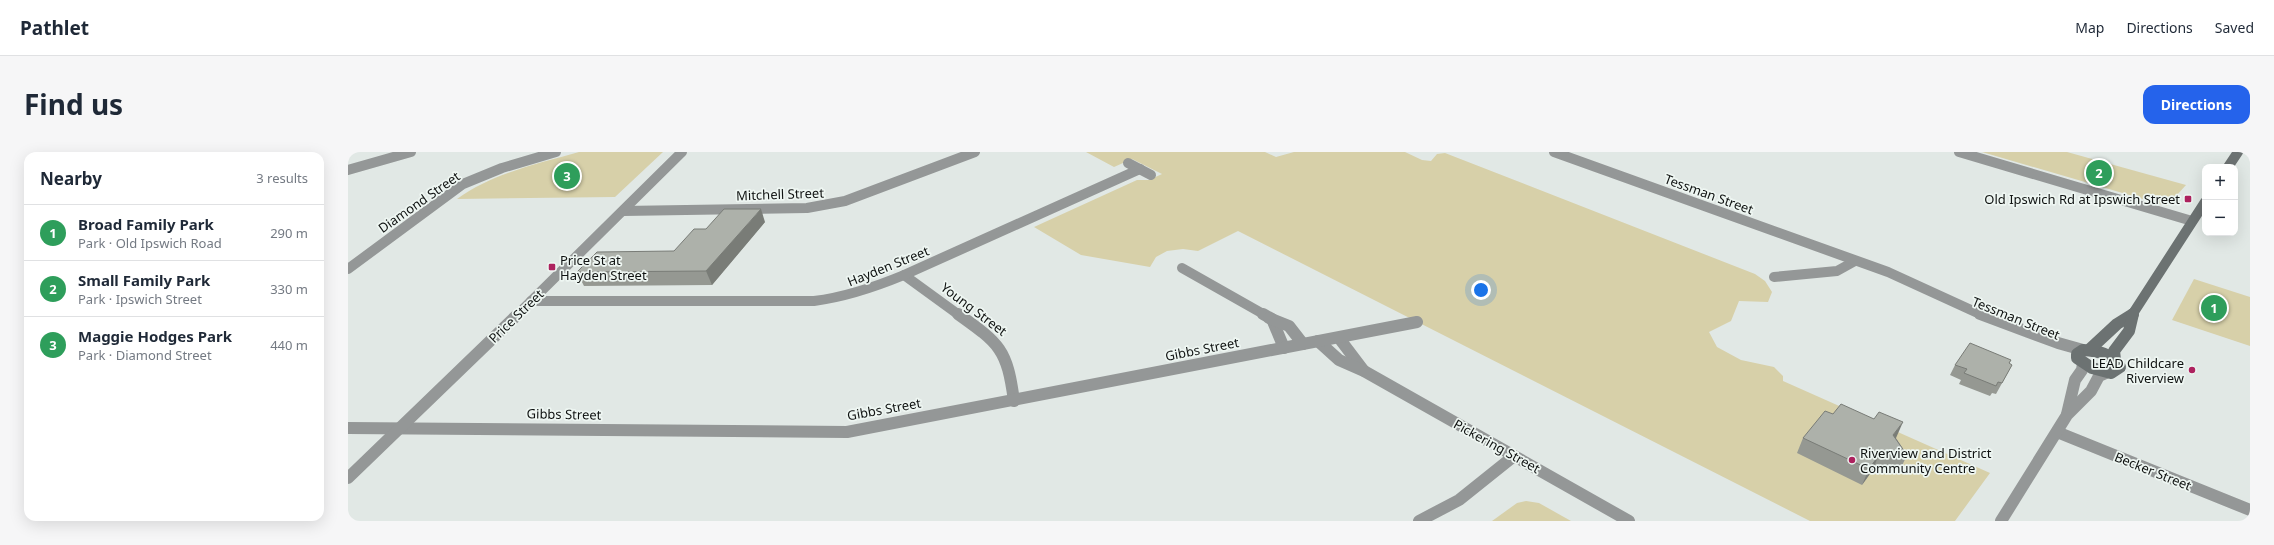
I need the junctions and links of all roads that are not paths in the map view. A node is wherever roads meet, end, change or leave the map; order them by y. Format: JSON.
{"nodes":[{"id":1,"x":411,"y":152,"type":"edge"},
{"id":2,"x":556,"y":152,"type":"edge"},
{"id":3,"x":682,"y":152,"type":"edge"},
{"id":4,"x":975,"y":152,"type":"edge"},
{"id":5,"x":1554,"y":152,"type":"edge"},
{"id":6,"x":1959,"y":152,"type":"edge"},
{"id":7,"x":2238,"y":152,"type":"edge"},
{"id":8,"x":1128,"y":163,"type":"dead end"},
{"id":9,"x":2230,"y":164,"type":"edge"},
{"id":10,"x":1140,"y":169,"type":"junction"},
{"id":11,"x":348,"y":170,"type":"edge"},
{"id":12,"x":1151,"y":175,"type":"dead end"},
{"id":13,"x":2202,"y":206,"type":"edge"},
{"id":14,"x":623,"y":211,"type":"junction"},
{"id":15,"x":2192,"y":221,"type":"junction"},
{"id":16,"x":1855,"y":261,"type":"junction"},
{"id":17,"x":1182,"y":268,"type":"dead end"},
{"id":18,"x":348,"y":269,"type":"edge"},
{"id":19,"x":904,"y":275,"type":"junction"},
{"id":20,"x":1774,"y":277,"type":"dead end"},
{"id":21,"x":531,"y":301,"type":"junction"},
{"id":22,"x":2133,"y":314,"type":"junction"},
{"id":23,"x":1268,"y":318,"type":"junction"},
{"id":24,"x":1417,"y":322,"type":"dead end"},
{"id":25,"x":1339,"y":338,"type":"junction"},
{"id":26,"x":1318,"y":341,"type":"junction"},
{"id":27,"x":1302,"y":344,"type":"junction"},
{"id":28,"x":1284,"y":348,"type":"junction"},
{"id":29,"x":2084,"y":356,"type":"junction"},
{"id":30,"x":2115,"y":360,"type":"junction"},
{"id":31,"x":1364,"y":371,"type":"junction"},
{"id":32,"x":2108,"y":372,"type":"junction"},
{"id":33,"x":1014,"y":401,"type":"junction"},
{"id":34,"x":2067,"y":415,"type":"junction"},
{"id":35,"x":348,"y":428,"type":"edge"},
{"id":36,"x":400,"y":428,"type":"junction"},
{"id":37,"x":2057,"y":432,"type":"junction"},
{"id":38,"x":1514,"y":456,"type":"junction"},
{"id":39,"x":348,"y":478,"type":"edge"},
{"id":40,"x":2250,"y":510,"type":"edge"},
{"id":41,"x":1419,"y":521,"type":"edge"},
{"id":42,"x":1629,"y":521,"type":"edge"},
{"id":43,"x":2001,"y":521,"type":"edge"}],
"edges":[{"from":1,"to":11,"type":"street"},
{"from":2,"to":18,"type":"street","name":"Diamond Street"},
{"from":3,"to":14,"type":"street","name":"Price Street"},
{"from":4,"to":14,"type":"street","name":"Mitchell Street"},
{"from":5,"to":16,"type":"street","name":"Tessman Street"},
{"from":6,"to":15,"type":"street"},
{"from":7,"to":9,"type":"main road"},
{"from":8,"to":10,"type":"street"},
{"from":10,"to":12,"type":"street"},
{"from":10,"to":19,"type":"street","name":"Hayden Street"},
{"from":13,"to":15,"type":"main road"},
{"from":14,"to":21,"type":"street","name":"Price Street"},
{"from":15,"to":22,"type":"main road"},
{"from":16,"to":20,"type":"street"},
{"from":16,"to":29,"type":"street","name":"Tessman Street"},
{"from":17,"to":23,"type":"street"},
{"from":19,"to":21,"type":"street","name":"Hayden Street"},
{"from":19,"to":33,"type":"street","name":"Young Street"},
{"from":21,"to":36,"type":"street","name":"Price Street"},
{"from":22,"to":29,"type":"main road"},
{"from":22,"to":30,"type":"main road"},
{"from":23,"to":27,"type":"street"},
{"from":23,"to":28,"type":"street"},
{"from":24,"to":25,"type":"street","name":"Gibbs Street"},
{"from":25,"to":26,"type":"street","name":"Gibbs Street"},
{"from":25,"to":31,"type":"street","name":"Pickering Street"},
{"from":26,"to":27,"type":"street","name":"Gibbs Street"},
{"from":26,"to":31,"type":"street","name":"Pickering Street"},
{"from":27,"to":28,"type":"street","name":"Gibbs Street"},
{"from":28,"to":33,"type":"street","name":"Gibbs Street"},
{"from":29,"to":30,"type":"main road"},
{"from":29,"to":32,"type":"main road"},
{"from":29,"to":34,"type":"street"},
{"from":30,"to":32,"type":"main road"},
{"from":31,"to":38,"type":"street","name":"Pickering Street"},
{"from":32,"to":34,"type":"street"},
{"from":33,"to":36,"type":"street","name":"Gibbs Street"},
{"from":34,"to":37,"type":"street"},
{"from":35,"to":36,"type":"street","name":"Gibbs Street"},
{"from":36,"to":39,"type":"street","name":"Price Street"},
{"from":37,"to":40,"type":"street","name":"Becker Street"},
{"from":37,"to":43,"type":"street"},
{"from":38,"to":41,"type":"street"},
{"from":38,"to":42,"type":"street","name":"Pickering Street"}]}
